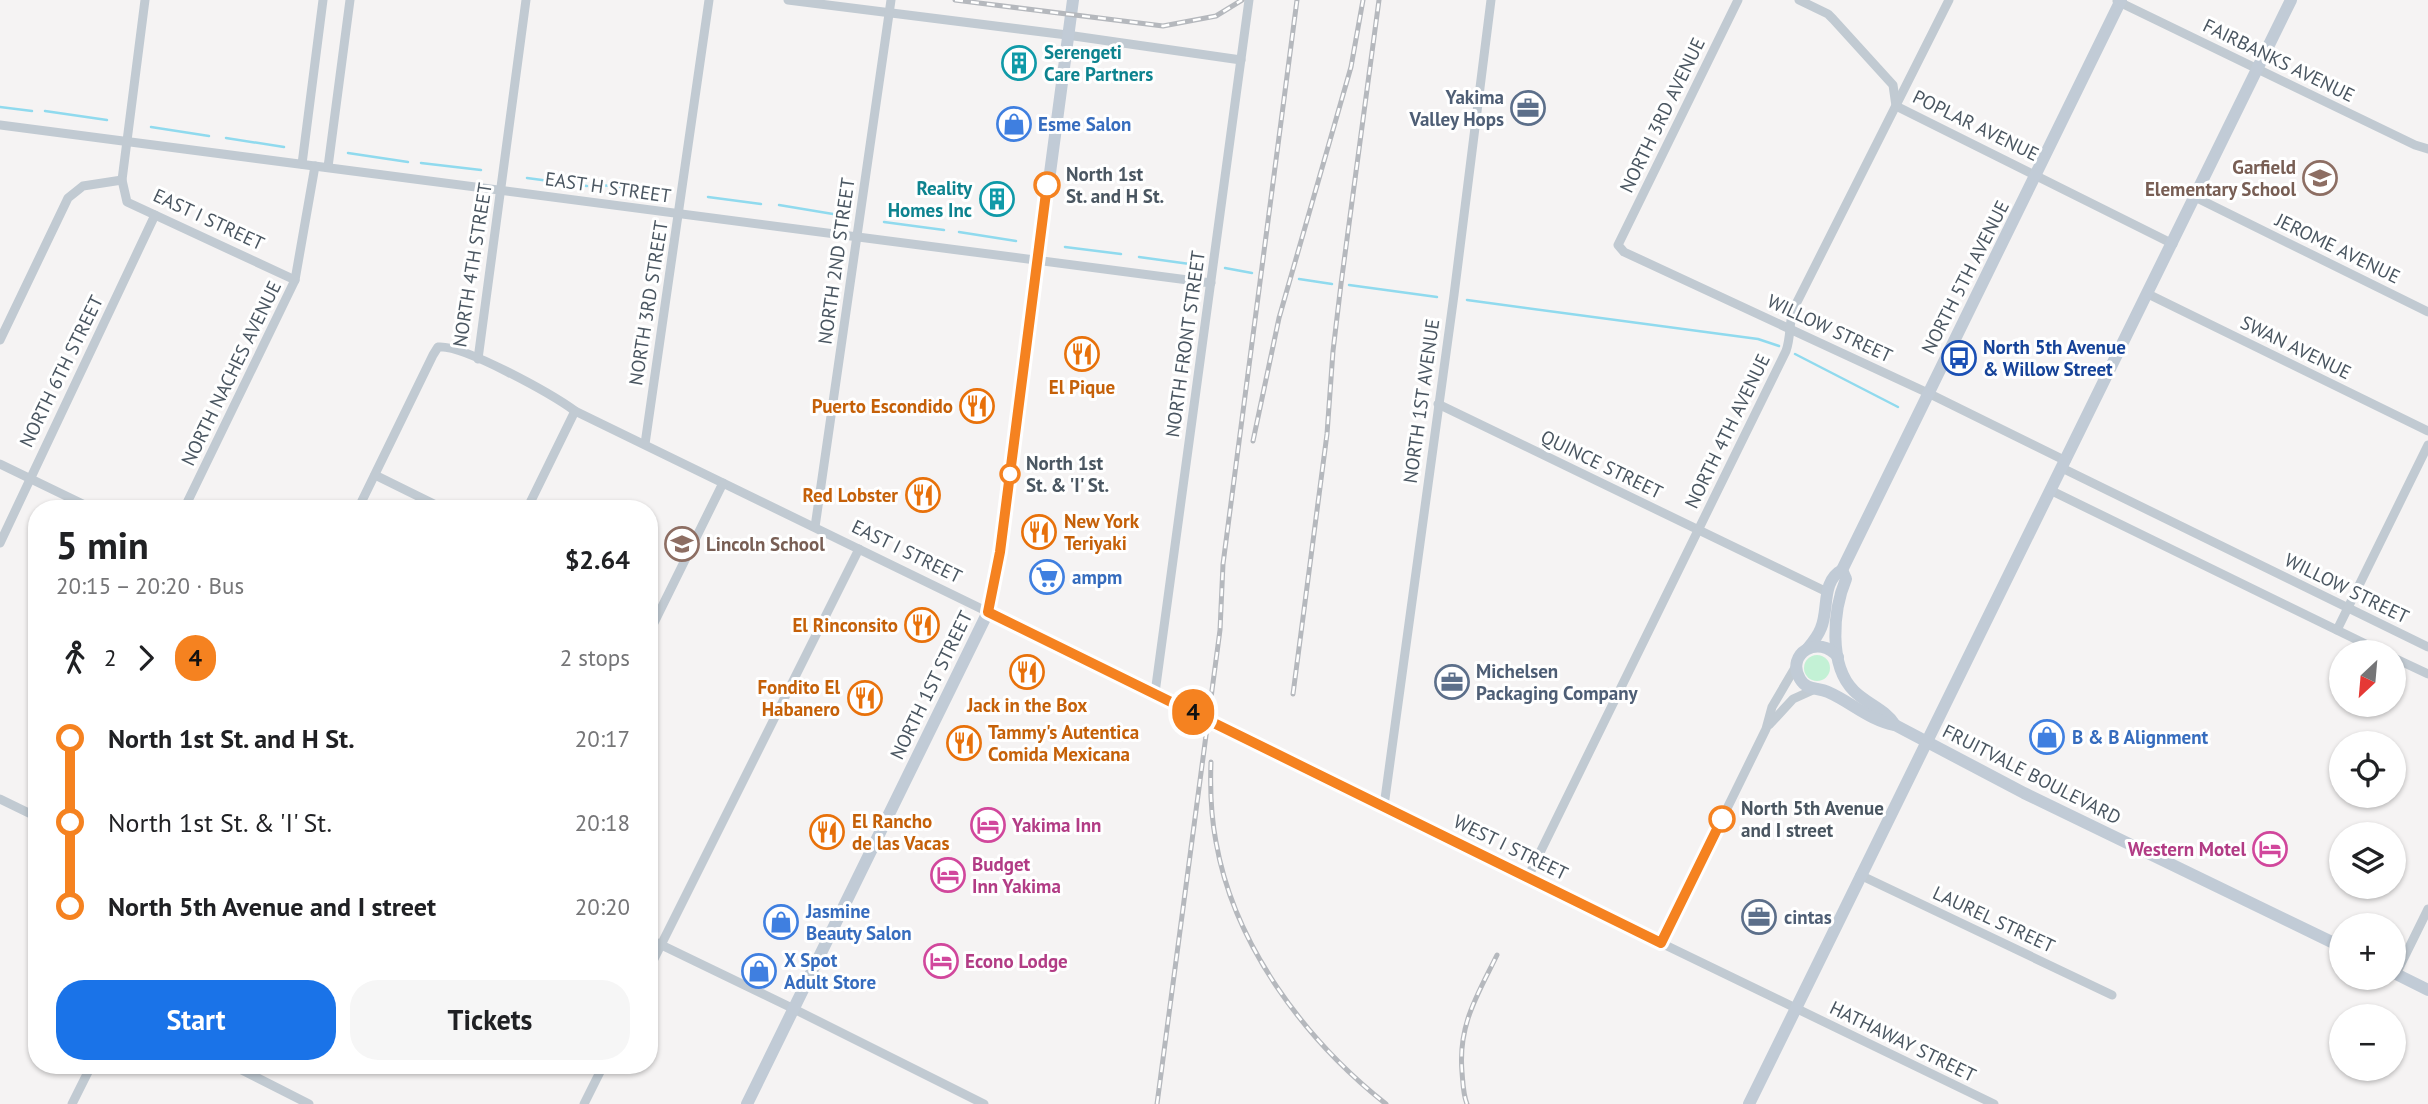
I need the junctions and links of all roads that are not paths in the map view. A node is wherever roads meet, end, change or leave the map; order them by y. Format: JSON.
{"nodes":[{"id":1,"x":145,"y":0,"type":"edge"},
{"id":2,"x":323,"y":0,"type":"edge"},
{"id":3,"x":350,"y":0,"type":"edge"},
{"id":4,"x":526,"y":0,"type":"edge"},
{"id":5,"x":709,"y":0,"type":"edge"},
{"id":6,"x":788,"y":0,"type":"edge"},
{"id":7,"x":891,"y":0,"type":"edge"},
{"id":8,"x":1073,"y":0,"type":"edge"},
{"id":9,"x":1250,"y":0,"type":"edge"},
{"id":10,"x":1491,"y":0,"type":"edge"},
{"id":11,"x":1738,"y":0,"type":"edge"},
{"id":12,"x":1799,"y":0,"type":"edge"},
{"id":13,"x":1949,"y":0,"type":"edge"},
{"id":14,"x":2291,"y":0,"type":"edge"},
{"id":15,"x":2119,"y":1,"type":"edge"},
{"id":16,"x":890,"y":13,"type":"junction"},
{"id":17,"x":1067,"y":35,"type":"junction"},
{"id":18,"x":1241,"y":60,"type":"junction"},
{"id":19,"x":2257,"y":68,"type":"junction"},
{"id":20,"x":1896,"y":106,"type":"junction"},
{"id":21,"x":0,"y":125,"type":"edge"},
{"id":22,"x":126,"y":142,"type":"junction"},
{"id":23,"x":2428,"y":149,"type":"edge"},
{"id":24,"x":302,"y":164,"type":"junction"},
{"id":25,"x":315,"y":166,"type":"junction"},
{"id":26,"x":328,"y":167,"type":"junction"},
{"id":27,"x":2037,"y":174,"type":"junction"},
{"id":28,"x":122,"y":180,"type":"junction"},
{"id":29,"x":502,"y":191,"type":"junction"},
{"id":30,"x":2194,"y":197,"type":"junction"},
{"id":31,"x":155,"y":215,"type":"junction"},
{"id":32,"x":679,"y":215,"type":"junction"},
{"id":33,"x":858,"y":238,"type":"junction"},
{"id":34,"x":2173,"y":244,"type":"junction"},
{"id":35,"x":1618,"y":246,"type":"joint"},
{"id":36,"x":1037,"y":261,"type":"junction"},
{"id":37,"x":295,"y":280,"type":"junction"},
{"id":38,"x":1211,"y":283,"type":"junction"},
{"id":39,"x":2148,"y":294,"type":"junction"},
{"id":40,"x":2428,"y":312,"type":"edge"},
{"id":41,"x":1790,"y":329,"type":"junction"},
{"id":42,"x":0,"y":340,"type":"edge"},
{"id":43,"x":478,"y":359,"type":"junction"},
{"id":44,"x":1928,"y":393,"type":"junction"},
{"id":45,"x":1438,"y":404,"type":"junction"},
{"id":46,"x":575,"y":411,"type":"junction"},
{"id":47,"x":2428,"y":431,"type":"edge"},
{"id":48,"x":645,"y":444,"type":"junction"},
{"id":49,"x":2428,"y":445,"type":"edge"},
{"id":50,"x":0,"y":464,"type":"edge"},
{"id":51,"x":2064,"y":464,"type":"junction"},
{"id":52,"x":375,"y":475,"type":"junction"},
{"id":53,"x":30,"y":478,"type":"junction"},
{"id":54,"x":723,"y":483,"type":"junction"},
{"id":55,"x":2052,"y":491,"type":"junction"},
{"id":56,"x":75,"y":500,"type":"edge"},
{"id":57,"x":188,"y":500,"type":"edge"},
{"id":58,"x":362,"y":500,"type":"edge"},
{"id":59,"x":426,"y":500,"type":"edge"},
{"id":60,"x":531,"y":500,"type":"edge"},
{"id":61,"x":815,"y":527,"type":"junction"},
{"id":62,"x":1698,"y":529,"type":"junction"},
{"id":63,"x":0,"y":543,"type":"edge"},
{"id":64,"x":859,"y":549,"type":"junction"},
{"id":65,"x":1842,"y":570,"type":"junction"},
{"id":66,"x":1827,"y":592,"type":"junction"},
{"id":67,"x":2347,"y":609,"type":"junction"},
{"id":68,"x":988,"y":612,"type":"junction"},
{"id":69,"x":658,"y":615,"type":"edge"},
{"id":70,"x":2337,"y":630,"type":"junction"},
{"id":71,"x":2357,"y":640,"type":"edge"},
{"id":72,"x":2428,"y":647,"type":"edge"},
{"id":73,"x":1808,"y":648,"type":"junction"},
{"id":74,"x":1838,"y":657,"type":"junction"},
{"id":75,"x":2406,"y":664,"type":"edge"},
{"id":76,"x":1797,"y":665,"type":"junction"},
{"id":77,"x":1841,"y":671,"type":"junction"},
{"id":78,"x":2428,"y":674,"type":"edge"},
{"id":79,"x":1818,"y":690,"type":"junction"},
{"id":80,"x":1155,"y":693,"type":"junction"},
{"id":81,"x":1208,"y":719,"type":"joint"},
{"id":82,"x":1895,"y":725,"type":"junction"},
{"id":83,"x":1766,"y":729,"type":"junction"},
{"id":84,"x":1926,"y":741,"type":"junction"},
{"id":85,"x":0,"y":799,"type":"edge"},
{"id":86,"x":1384,"y":806,"type":"junction"},
{"id":87,"x":28,"y":813,"type":"edge"},
{"id":88,"x":1860,"y":875,"type":"junction"},
{"id":89,"x":1528,"y":877,"type":"junction"},
{"id":90,"x":2428,"y":909,"type":"edge"},
{"id":91,"x":2329,"y":941,"type":"edge"},
{"id":92,"x":1661,"y":943,"type":"junction"},
{"id":93,"x":658,"y":944,"type":"edge"},
{"id":94,"x":661,"y":945,"type":"junction"},
{"id":95,"x":658,"y":951,"type":"edge"},
{"id":96,"x":2406,"y":952,"type":"edge"},
{"id":97,"x":2406,"y":979,"type":"edge"},
{"id":98,"x":2428,"y":990,"type":"edge"},
{"id":99,"x":2112,"y":995,"type":"dead end"},
{"id":100,"x":794,"y":1009,"type":"junction"},
{"id":101,"x":1797,"y":1009,"type":"junction"},
{"id":102,"x":87,"y":1074,"type":"edge"},
{"id":103,"x":250,"y":1074,"type":"edge"},
{"id":104,"x":599,"y":1074,"type":"edge"},
{"id":105,"x":72,"y":1104,"type":"edge"},
{"id":106,"x":309,"y":1104,"type":"edge"},
{"id":107,"x":584,"y":1104,"type":"edge"},
{"id":108,"x":747,"y":1104,"type":"edge"},
{"id":109,"x":984,"y":1104,"type":"edge"},
{"id":110,"x":1749,"y":1104,"type":"edge"},
{"id":111,"x":1994,"y":1104,"type":"edge"}],
"edges":[{"from":1,"to":22,"type":"street"},
{"from":2,"to":24,"type":"street"},
{"from":3,"to":26,"type":"street"},
{"from":4,"to":29,"type":"street","name":"NORTH 4TH STREET"},
{"from":5,"to":32,"type":"street","name":"NORTH 3RD STREET"},
{"from":6,"to":16,"type":"street"},
{"from":7,"to":16,"type":"street","name":"NORTH 2ND STREET"},
{"from":8,"to":17,"type":"main road","name":"NORTH 1ST STREET"},
{"from":9,"to":18,"type":"street","name":"NORTH FRONT STREET"},
{"from":10,"to":45,"type":"street","name":"NORTH 1ST AVENUE"},
{"from":11,"to":35,"type":"street","name":"NORTH 3RD AVENUE"},
{"from":12,"to":20,"type":"street","name":"POPLAR AVENUE"},
{"from":13,"to":20,"type":"street","name":"NORTH 4TH AVENUE"},
{"from":14,"to":19,"type":"main road"},
{"from":15,"to":19,"type":"street","name":"FAIRBANKS AVENUE"},
{"from":15,"to":27,"type":"main road","name":"NORTH 5TH AVENUE"},
{"from":16,"to":17,"type":"street"},
{"from":16,"to":33,"type":"street","name":"NORTH 2ND STREET"},
{"from":17,"to":18,"type":"street"},
{"from":17,"to":36,"type":"main road","name":"NORTH 1ST STREET"},
{"from":18,"to":38,"type":"street","name":"NORTH FRONT STREET"},
{"from":19,"to":23,"type":"street","name":"FAIRBANKS AVENUE"},
{"from":19,"to":30,"type":"main road"},
{"from":20,"to":27,"type":"street","name":"POPLAR AVENUE"},
{"from":20,"to":41,"type":"street","name":"NORTH 4TH AVENUE"},
{"from":21,"to":22,"type":"street","name":"EAST H STREET"},
{"from":22,"to":24,"type":"street","name":"EAST H STREET"},
{"from":22,"to":28,"type":"street"},
{"from":24,"to":25,"type":"street","name":"EAST H STREET"},
{"from":25,"to":26,"type":"street","name":"EAST H STREET"},
{"from":25,"to":37,"type":"street","name":"NORTH NACHES AVENUE"},
{"from":26,"to":29,"type":"street","name":"EAST H STREET"},
{"from":27,"to":34,"type":"street","name":"POPLAR AVENUE"},
{"from":27,"to":44,"type":"main road","name":"NORTH 5TH AVENUE"},
{"from":28,"to":31,"type":"street","name":"EAST I STREET"},
{"from":28,"to":42,"type":"street"},
{"from":29,"to":32,"type":"street","name":"EAST H STREET"},
{"from":29,"to":43,"type":"street","name":"NORTH 4TH STREET"},
{"from":30,"to":34,"type":"main road"},
{"from":30,"to":40,"type":"street","name":"JEROME AVENUE"},
{"from":31,"to":37,"type":"street","name":"EAST I STREET"},
{"from":31,"to":53,"type":"street","name":"NORTH 6TH STREET"},
{"from":32,"to":33,"type":"street","name":"EAST H STREET"},
{"from":32,"to":48,"type":"street","name":"NORTH 3RD STREET"},
{"from":33,"to":36,"type":"street","name":"EAST H STREET"},
{"from":33,"to":61,"type":"street","name":"NORTH 2ND STREET"},
{"from":34,"to":39,"type":"main road"},
{"from":35,"to":41,"type":"street","name":"WILLOW STREET"},
{"from":36,"to":38,"type":"street","name":"EAST H STREET"},
{"from":36,"to":68,"type":"main road","name":"NORTH 1ST STREET"},
{"from":37,"to":57,"type":"street","name":"NORTH NACHES AVENUE"},
{"from":38,"to":80,"type":"street","name":"NORTH FRONT STREET"},
{"from":39,"to":47,"type":"street","name":"SWAN AVENUE"},
{"from":39,"to":51,"type":"main road"},
{"from":41,"to":44,"type":"street","name":"WILLOW STREET"},
{"from":41,"to":62,"type":"street","name":"NORTH 4TH AVENUE"},
{"from":43,"to":46,"type":"street","name":"EAST I STREET"},
{"from":43,"to":52,"type":"street","name":"NORTH 4TH STREET"},
{"from":44,"to":51,"type":"street","name":"WILLOW STREET"},
{"from":44,"to":65,"type":"main road","name":"NORTH 5TH AVENUE"},
{"from":45,"to":62,"type":"street","name":"QUINCE STREET"},
{"from":45,"to":86,"type":"street","name":"NORTH 1ST AVENUE"},
{"from":46,"to":48,"type":"street","name":"EAST I STREET"},
{"from":46,"to":60,"type":"street"},
{"from":48,"to":54,"type":"street","name":"EAST I STREET"},
{"from":49,"to":67,"type":"street"},
{"from":50,"to":53,"type":"street"},
{"from":51,"to":55,"type":"main road"},
{"from":51,"to":67,"type":"street","name":"WILLOW STREET"},
{"from":52,"to":58,"type":"street","name":"NORTH 4TH STREET"},
{"from":52,"to":59,"type":"street"},
{"from":53,"to":56,"type":"street"},
{"from":53,"to":63,"type":"street","name":"NORTH 6TH STREET"},
{"from":54,"to":61,"type":"street","name":"EAST I STREET"},
{"from":54,"to":69,"type":"street"},
{"from":55,"to":70,"type":"street"},
{"from":55,"to":84,"type":"main road"},
{"from":61,"to":64,"type":"street","name":"EAST I STREET"},
{"from":62,"to":66,"type":"street","name":"QUINCE STREET"},
{"from":62,"to":89,"type":"street","name":"NORTH 4TH AVENUE"},
{"from":64,"to":68,"type":"street","name":"EAST I STREET"},
{"from":64,"to":94,"type":"street"},
{"from":65,"to":66,"type":"main road","name":"NORTH 5TH AVENUE"},
{"from":65,"to":74,"type":"main road","name":"NORTH 5TH AVENUE"},
{"from":66,"to":73,"type":"main road","name":"NORTH 5TH AVENUE"},
{"from":67,"to":70,"type":"street"},
{"from":67,"to":72,"type":"street","name":"WILLOW STREET"},
{"from":68,"to":80,"type":"main road","name":"EAST I STREET"},
{"from":68,"to":100,"type":"main road","name":"NORTH 1ST STREET"},
{"from":70,"to":71,"type":"street"},
{"from":73,"to":74,"type":"main road"},
{"from":73,"to":76,"type":"main road"},
{"from":74,"to":77,"type":"main road","name":"FRUITVALE BOULEVARD"},
{"from":75,"to":78,"type":"street"},
{"from":76,"to":79,"type":"main road","name":"FRUITVALE BOULEVARD"},
{"from":76,"to":83,"type":"street"},
{"from":77,"to":79,"type":"main road"},
{"from":77,"to":82,"type":"main road","name":"FRUITVALE BOULEVARD"},
{"from":79,"to":82,"type":"main road","name":"FRUITVALE BOULEVARD"},
{"from":79,"to":83,"type":"street"},
{"from":80,"to":81,"type":"main road","name":"EAST I STREET"},
{"from":81,"to":86,"type":"main road","name":"WEST I STREET"},
{"from":82,"to":84,"type":"main road","name":"FRUITVALE BOULEVARD"},
{"from":83,"to":92,"type":"street"},
{"from":84,"to":88,"type":"main road"},
{"from":84,"to":91,"type":"main road","name":"FRUITVALE BOULEVARD"},
{"from":85,"to":87,"type":"street"},
{"from":86,"to":89,"type":"main road","name":"WEST I STREET"},
{"from":88,"to":99,"type":"street","name":"LAUREL STREET"},
{"from":88,"to":101,"type":"main road"},
{"from":89,"to":92,"type":"main road","name":"WEST I STREET"},
{"from":90,"to":96,"type":"street"},
{"from":92,"to":101,"type":"street","name":"WEST I STREET"},
{"from":93,"to":94,"type":"street"},
{"from":94,"to":95,"type":"street"},
{"from":94,"to":100,"type":"street"},
{"from":97,"to":98,"type":"main road"},
{"from":100,"to":108,"type":"main road","name":"NORTH 1ST STREET"},
{"from":100,"to":109,"type":"street"},
{"from":101,"to":110,"type":"main road"},
{"from":101,"to":111,"type":"street","name":"HATHAWAY STREET"},
{"from":102,"to":105,"type":"street"},
{"from":103,"to":106,"type":"street"},
{"from":104,"to":107,"type":"street"}]}
